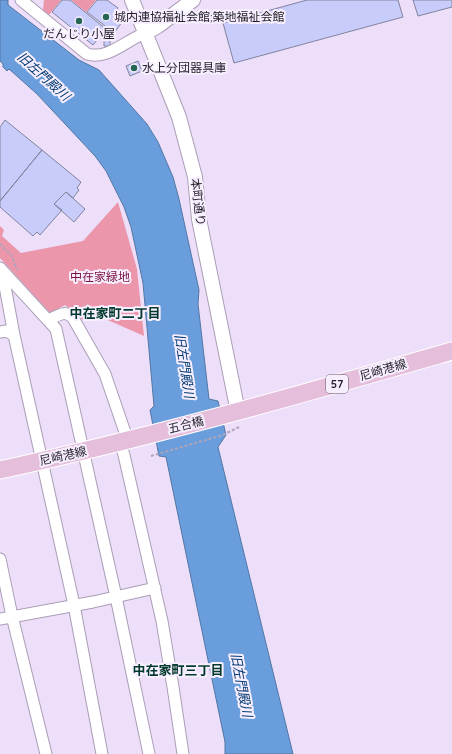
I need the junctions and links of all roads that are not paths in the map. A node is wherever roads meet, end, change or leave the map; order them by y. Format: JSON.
{"nodes":[{"id":1,"x":22,"y":0,"type":"edge"},
{"id":2,"x":132,"y":0,"type":"edge"},
{"id":3,"x":193,"y":0,"type":"edge"},
{"id":4,"x":145,"y":33,"type":"junction"},
{"id":5,"x":1,"y":269,"type":"edge"},
{"id":6,"x":48,"y":320,"type":"junction"},
{"id":7,"x":8,"y":330,"type":"edge"},
{"id":8,"x":452,"y":351,"type":"edge"},
{"id":9,"x":222,"y":416,"type":"joint"},
{"id":10,"x":238,"y":420,"type":"junction"},
{"id":11,"x":150,"y":434,"type":"joint"},
{"id":12,"x":124,"y":442,"type":"junction"},
{"id":13,"x":83,"y":452,"type":"junction"},
{"id":14,"x":42,"y":461,"type":"junction"},
{"id":15,"x":0,"y":470,"type":"edge"},
{"id":16,"x":0,"y":559,"type":"edge"},
{"id":17,"x":155,"y":588,"type":"junction"},
{"id":18,"x":116,"y":597,"type":"junction"},
{"id":19,"x":74,"y":605,"type":"junction"},
{"id":20,"x":12,"y":616,"type":"junction"},
{"id":21,"x":0,"y":619,"type":"edge"},
{"id":22,"x":46,"y":754,"type":"edge"},
{"id":23,"x":102,"y":754,"type":"edge"},
{"id":24,"x":149,"y":754,"type":"edge"},
{"id":25,"x":183,"y":754,"type":"edge"}],
"edges":[{"from":1,"to":4,"type":"street"},
{"from":2,"to":4,"type":"street","name":"本町通り"},
{"from":3,"to":4,"type":"street"},
{"from":4,"to":10,"type":"street","name":"本町通り"},
{"from":5,"to":6,"type":"street"},
{"from":5,"to":7,"type":"street"},
{"from":6,"to":12,"type":"street"},
{"from":6,"to":13,"type":"street"},
{"from":7,"to":14,"type":"street"},
{"from":8,"to":10,"type":"main road","name":"尼崎港線","number":"57"},
{"from":9,"to":10,"type":"main road","name":"尼崎港線","number":"57"},
{"from":9,"to":11,"type":"main road","name":"五合橋","number":"57"},
{"from":11,"to":12,"type":"main road","name":"尼崎港線","number":"57"},
{"from":12,"to":13,"type":"main road","name":"尼崎港線","number":"57"},
{"from":12,"to":17,"type":"street"},
{"from":13,"to":14,"type":"main road","name":"尼崎港線","number":"57"},
{"from":13,"to":18,"type":"street"},
{"from":14,"to":15,"type":"main road","name":"尼崎港線","number":"57"},
{"from":14,"to":19,"type":"street"},
{"from":16,"to":20,"type":"street"},
{"from":17,"to":18,"type":"street"},
{"from":17,"to":25,"type":"street"},
{"from":18,"to":19,"type":"street"},
{"from":18,"to":24,"type":"street"},
{"from":19,"to":20,"type":"street"},
{"from":19,"to":23,"type":"street"},
{"from":20,"to":21,"type":"street"},
{"from":20,"to":22,"type":"street"}]}
